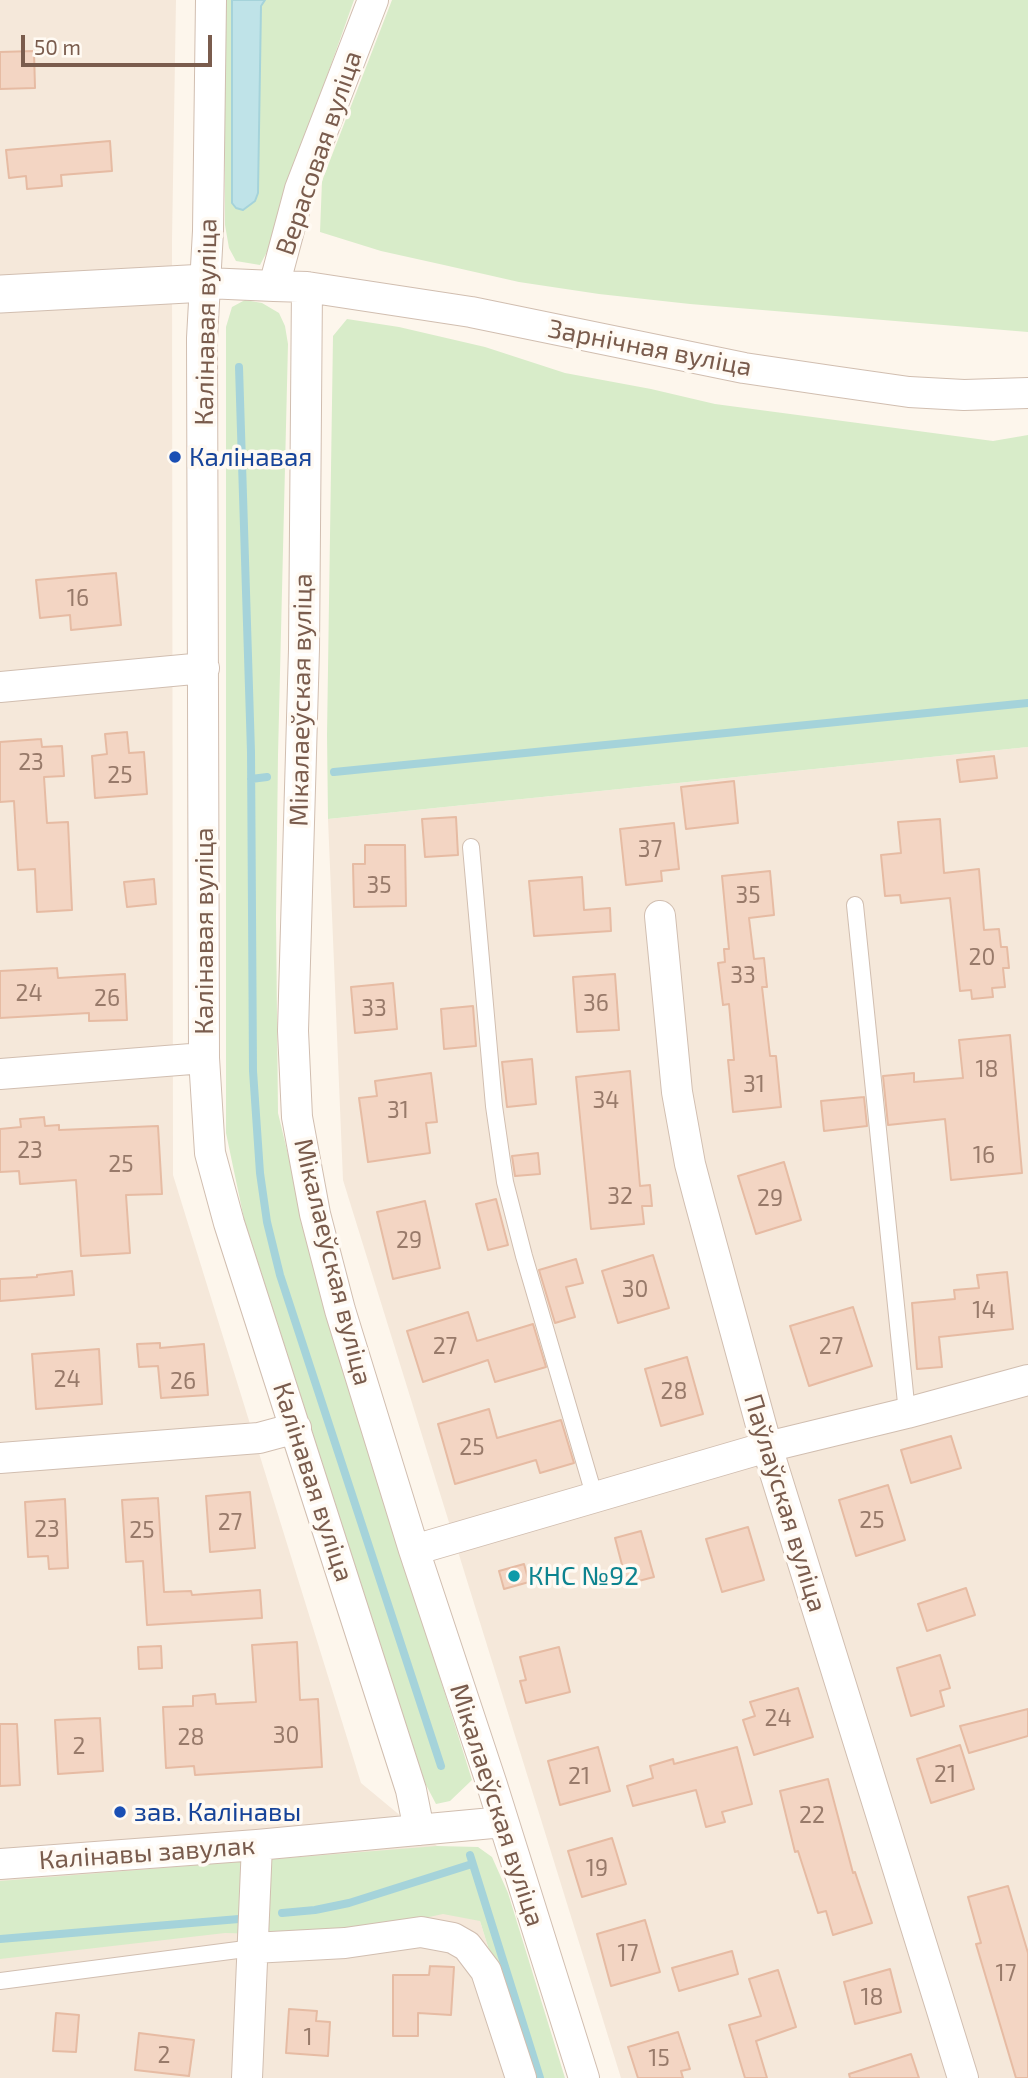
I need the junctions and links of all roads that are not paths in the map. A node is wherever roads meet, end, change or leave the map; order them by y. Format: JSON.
{"nodes":[{"id":1,"x":211,"y":0,"type":"edge"},
{"id":2,"x":373,"y":0,"type":"edge"},
{"id":3,"x":206,"y":283,"type":"junction"},
{"id":4,"x":274,"y":286,"type":"junction"},
{"id":5,"x":307,"y":287,"type":"junction"},
{"id":6,"x":0,"y":294,"type":"edge"},
{"id":7,"x":1028,"y":393,"type":"edge"},
{"id":8,"x":204,"y":668,"type":"junction"},
{"id":9,"x":0,"y":687,"type":"edge"},
{"id":10,"x":471,"y":847,"type":"dead end"},
{"id":11,"x":855,"y":905,"type":"dead end"},
{"id":12,"x":660,"y":916,"type":"dead end"},
{"id":13,"x":204,"y":1058,"type":"junction"},
{"id":14,"x":0,"y":1074,"type":"edge"},
{"id":15,"x":1028,"y":1380,"type":"edge"},
{"id":16,"x":906,"y":1413,"type":"junction"},
{"id":17,"x":296,"y":1428,"type":"junction"},
{"id":18,"x":767,"y":1447,"type":"junction"},
{"id":19,"x":0,"y":1458,"type":"edge"},
{"id":20,"x":595,"y":1498,"type":"junction"},
{"id":21,"x":414,"y":1550,"type":"junction"},
{"id":22,"x":503,"y":1822,"type":"junction"},
{"id":23,"x":419,"y":1830,"type":"junction"},
{"id":24,"x":257,"y":1845,"type":"junction"},
{"id":25,"x":0,"y":1864,"type":"edge"},
{"id":26,"x":253,"y":1948,"type":"junction"},
{"id":27,"x":0,"y":1981,"type":"edge"},
{"id":28,"x":247,"y":2078,"type":"edge"},
{"id":29,"x":521,"y":2078,"type":"edge"},
{"id":30,"x":584,"y":2078,"type":"edge"},
{"id":31,"x":963,"y":2078,"type":"edge"}],
"edges":[{"from":1,"to":3,"type":"street","name":"Калінавая вуліца"},
{"from":2,"to":4,"type":"street","name":"Верасовая вуліца"},
{"from":3,"to":4,"type":"street","name":"Верасовая вуліца"},
{"from":3,"to":6,"type":"street","name":"Верасовая вуліца"},
{"from":3,"to":8,"type":"street","name":"Калінавая вуліца"},
{"from":4,"to":5,"type":"street","name":"Зарнічная вуліца"},
{"from":5,"to":7,"type":"street","name":"Зарнічная вуліца"},
{"from":5,"to":21,"type":"street","name":"Мікалаеўская вуліца"},
{"from":8,"to":9,"type":"street"},
{"from":8,"to":13,"type":"street","name":"Калінавая вуліца"},
{"from":10,"to":20,"type":"lane"},
{"from":11,"to":16,"type":"lane"},
{"from":12,"to":18,"type":"street","name":"Паўлаўская вуліца"},
{"from":13,"to":14,"type":"street"},
{"from":13,"to":17,"type":"street","name":"Калінавая вуліца"},
{"from":15,"to":16,"type":"street"},
{"from":16,"to":18,"type":"street"},
{"from":17,"to":19,"type":"street"},
{"from":17,"to":23,"type":"street","name":"Калінавая вуліца"},
{"from":18,"to":20,"type":"street"},
{"from":18,"to":31,"type":"street","name":"Паўлаўская вуліца"},
{"from":20,"to":21,"type":"street"},
{"from":21,"to":22,"type":"street","name":"Мікалаеўская вуліца"},
{"from":22,"to":23,"type":"street","name":"Калінавы завулак"},
{"from":22,"to":30,"type":"street","name":"Мікалаеўская вуліца"},
{"from":23,"to":24,"type":"street","name":"Калінавы завулак"},
{"from":24,"to":25,"type":"street","name":"Калінавы завулак"},
{"from":24,"to":26,"type":"street"},
{"from":26,"to":27,"type":"lane"},
{"from":26,"to":28,"type":"street"},
{"from":26,"to":29,"type":"street"}]}
